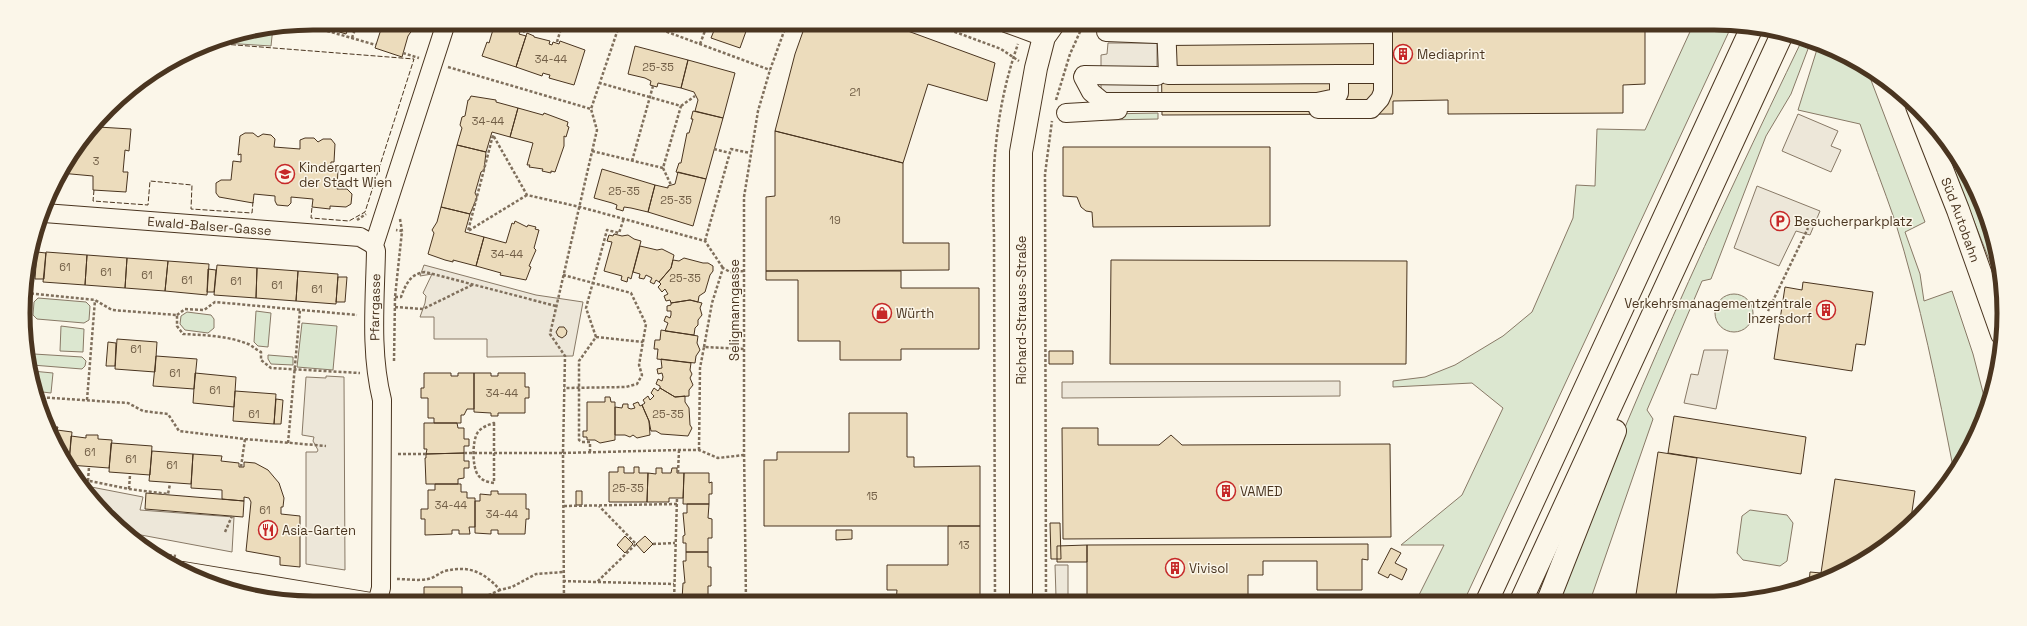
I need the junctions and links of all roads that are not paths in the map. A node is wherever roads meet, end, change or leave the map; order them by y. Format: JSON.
{"nodes":[{"id":1,"x":444,"y":30,"type":"edge"},
{"id":2,"x":1049,"y":30,"type":"edge"},
{"id":3,"x":1273,"y":30,"type":"edge"},
{"id":4,"x":1383,"y":30,"type":"edge"},
{"id":5,"x":1163,"y":31,"type":"edge"},
{"id":6,"x":1106,"y":32,"type":"dead end"},
{"id":7,"x":1750,"y":32,"type":"edge"},
{"id":8,"x":1780,"y":38,"type":"edge"},
{"id":9,"x":1339,"y":74,"type":"junction"},
{"id":10,"x":1383,"y":74,"type":"junction"},
{"id":11,"x":1157,"y":76,"type":"dead end"},
{"id":12,"x":1058,"y":112,"type":"road end"},
{"id":13,"x":1924,"y":123,"type":"edge"},
{"id":14,"x":49,"y":213,"type":"edge"},
{"id":15,"x":376,"y":236,"type":"junction"},
{"id":16,"x":1662,"y":298,"type":"junction"},
{"id":17,"x":1997,"y":314,"type":"edge"},
{"id":18,"x":204,"y":574,"type":"edge"},
{"id":19,"x":336,"y":596,"type":"edge"},
{"id":20,"x":379,"y":596,"type":"edge"},
{"id":21,"x":1021,"y":596,"type":"edge"},
{"id":22,"x":1489,"y":596,"type":"edge"},
{"id":23,"x":1523,"y":596,"type":"edge"},
{"id":24,"x":1550,"y":596,"type":"edge"}],
"edges":[{"from":1,"to":15,"type":"street","name":"Pfarrgasse"},
{"from":2,"to":21,"type":"main road","name":"Richard-Strauss-Straße"},
{"from":3,"to":5,"type":"street"},
{"from":4,"to":10,"type":"street"},
{"from":5,"to":6,"type":"street"},
{"from":5,"to":9,"type":"street"},
{"from":7,"to":22,"type":"main road"},
{"from":8,"to":16,"type":"main road"},
{"from":9,"to":10,"type":"street"},
{"from":9,"to":11,"type":"street"},
{"from":10,"to":12,"type":"street"},
{"from":13,"to":17,"type":"main road","name":"Süd Autobahn"},
{"from":14,"to":15,"type":"street","name":"Ewald-Balser-Gasse"},
{"from":15,"to":20,"type":"street","name":"Pfarrgasse"},
{"from":16,"to":23,"type":"main road"},
{"from":16,"to":24,"type":"main road"},
{"from":18,"to":19,"type":"street"}]}
